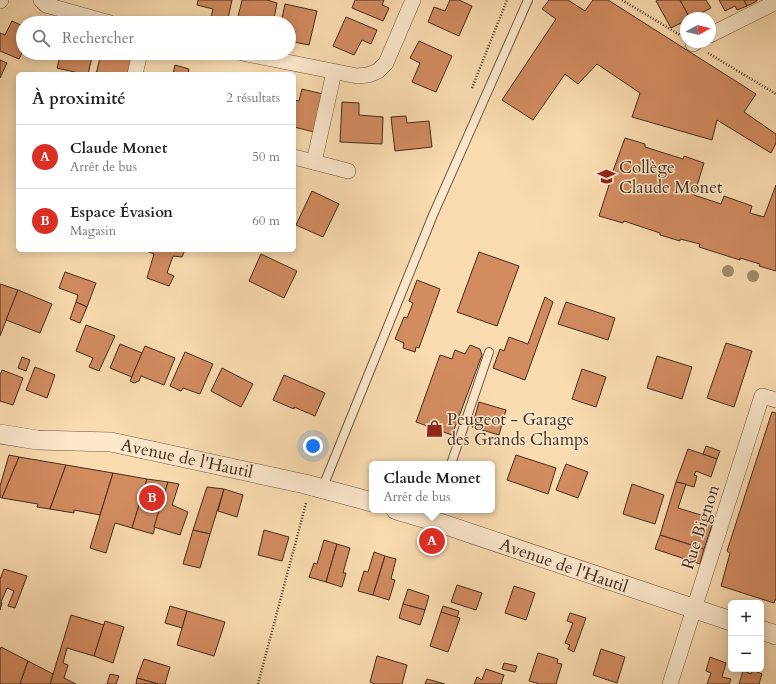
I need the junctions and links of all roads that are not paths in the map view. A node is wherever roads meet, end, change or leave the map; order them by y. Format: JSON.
{"nodes":[{"id":1,"x":41,"y":0,"type":"edge"},
{"id":2,"x":413,"y":0,"type":"edge"},
{"id":3,"x":528,"y":0,"type":"edge"},
{"id":4,"x":776,"y":2,"type":"edge"},
{"id":5,"x":85,"y":16,"type":"edge"},
{"id":6,"x":716,"y":32,"type":"edge"},
{"id":7,"x":138,"y":60,"type":"edge"},
{"id":8,"x":276,"y":60,"type":"edge"},
{"id":9,"x":135,"y":72,"type":"edge"},
{"id":10,"x":334,"y":72,"type":"junction"},
{"id":11,"x":296,"y":158,"type":"edge"},
{"id":12,"x":314,"y":162,"type":"junction"},
{"id":13,"x":348,"y":171,"type":"dead end"},
{"id":14,"x":489,"y":352,"type":"dead end"},
{"id":15,"x":776,"y":400,"type":"edge"},
{"id":16,"x":0,"y":434,"type":"edge"},
{"id":17,"x":452,"y":461,"type":"edge"},
{"id":18,"x":314,"y":486,"type":"junction"},
{"id":19,"x":369,"y":501,"type":"edge"},
{"id":20,"x":418,"y":513,"type":"edge"},
{"id":21,"x":433,"y":515,"type":"edge"},
{"id":22,"x":694,"y":608,"type":"junction"},
{"id":23,"x":728,"y":620,"type":"edge"},
{"id":24,"x":764,"y":631,"type":"edge"},
{"id":25,"x":776,"y":635,"type":"edge"},
{"id":26,"x":670,"y":684,"type":"edge"}],
"edges":[{"from":1,"to":5,"type":"street"},
{"from":2,"to":10,"type":"street"},
{"from":3,"to":18,"type":"lane"},
{"from":4,"to":6,"type":"street"},
{"from":7,"to":9,"type":"street"},
{"from":8,"to":10,"type":"street"},
{"from":10,"to":12,"type":"street"},
{"from":11,"to":12,"type":"street"},
{"from":12,"to":13,"type":"street"},
{"from":14,"to":17,"type":"lane"},
{"from":15,"to":22,"type":"street","name":"Rue Bignon"},
{"from":16,"to":18,"type":"street","name":"Avenue de l'Hautil"},
{"from":18,"to":19,"type":"street","name":"Avenue de l'Hautil"},
{"from":20,"to":21,"type":"street","name":"Avenue de l'Hautil"},
{"from":21,"to":22,"type":"street","name":"Avenue de l'Hautil"},
{"from":22,"to":23,"type":"street","name":"Avenue de l'Hautil"},
{"from":22,"to":26,"type":"street","name":"Rue Bignon"},
{"from":24,"to":25,"type":"street"}]}
